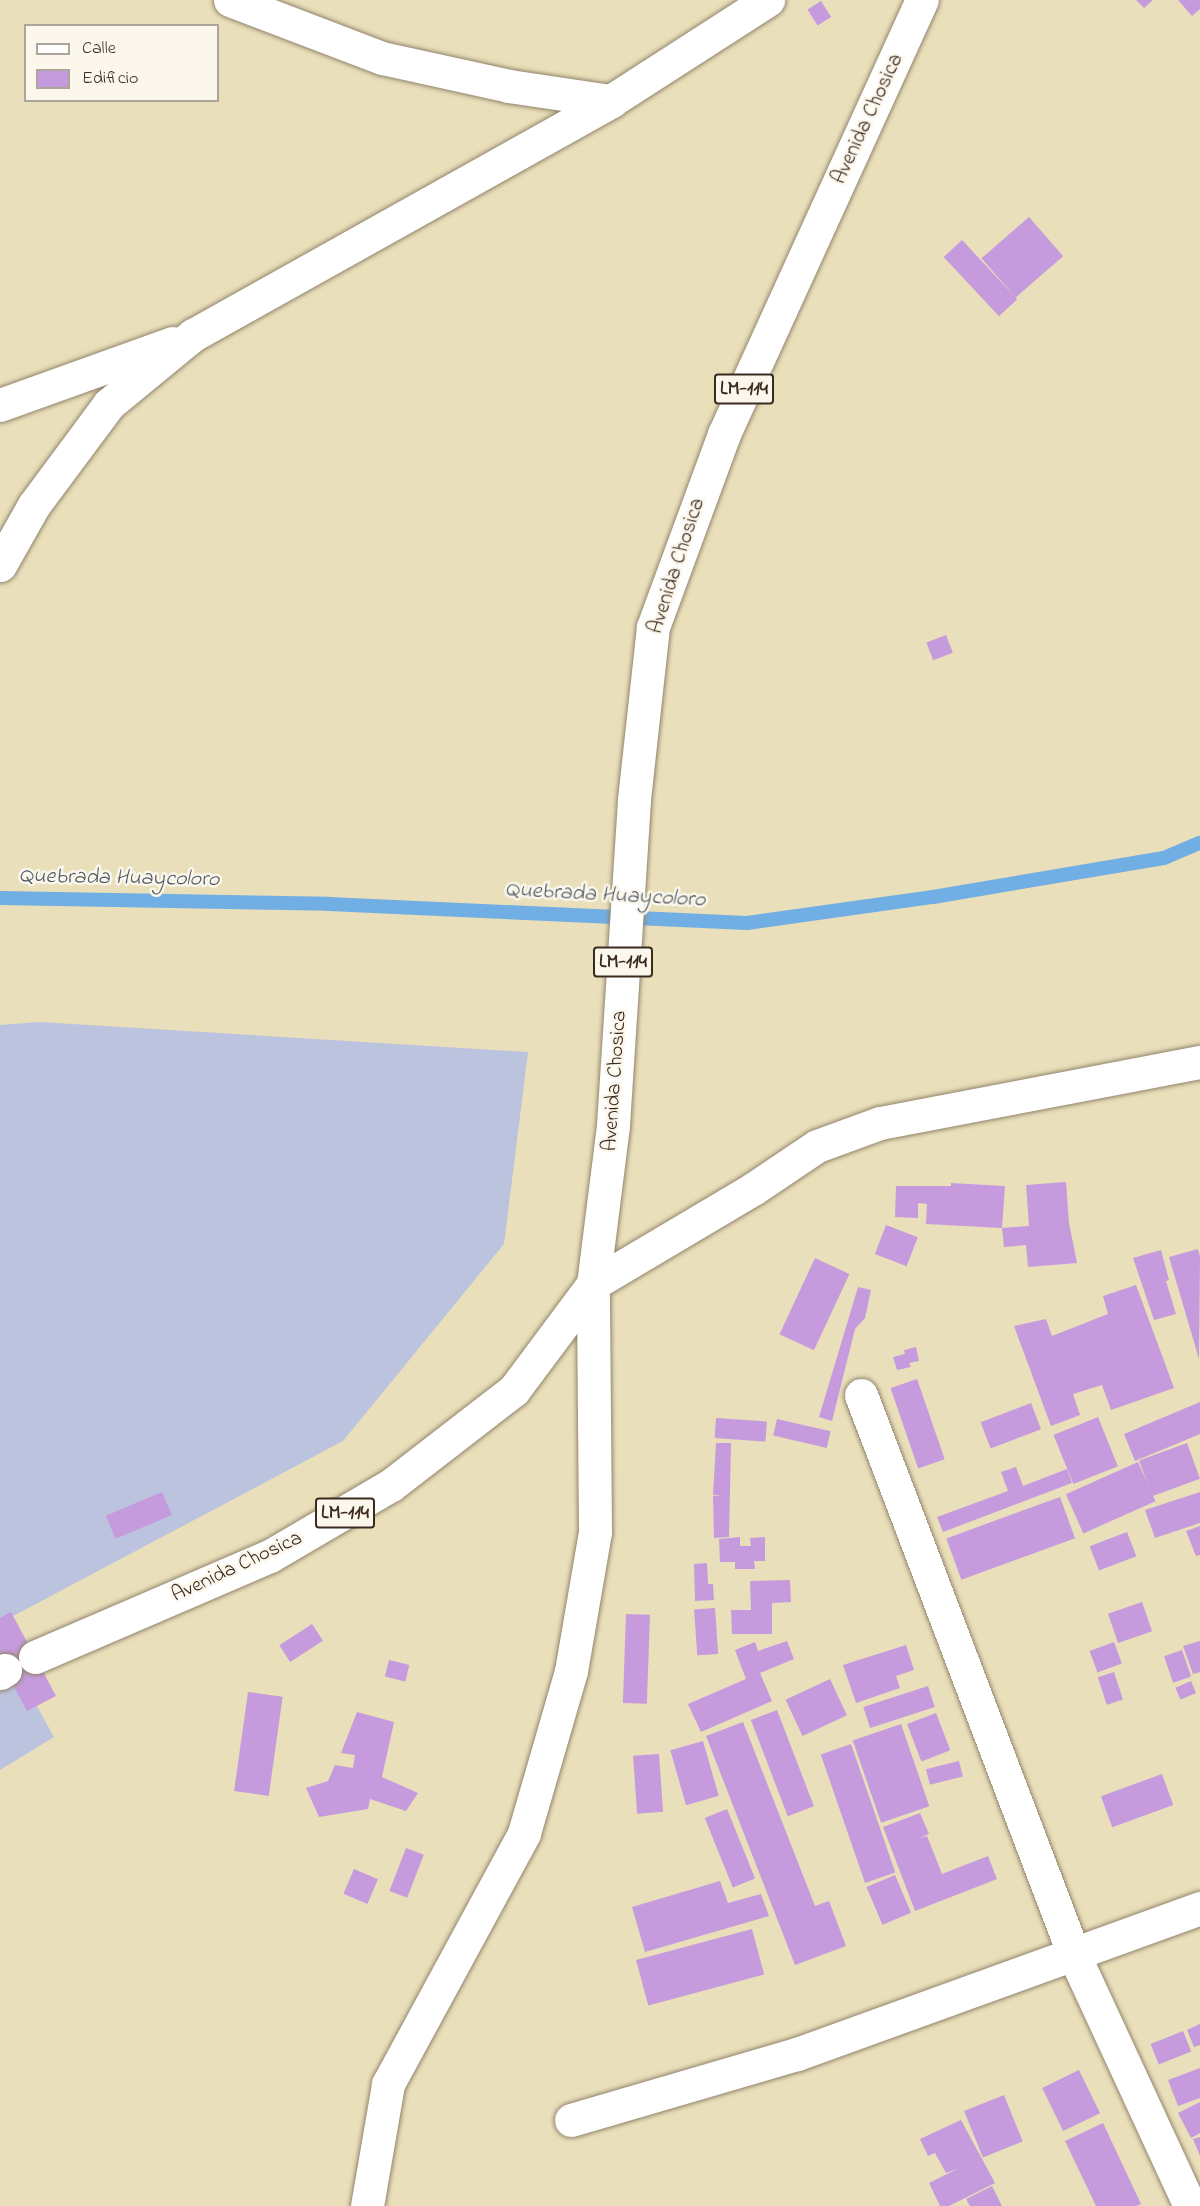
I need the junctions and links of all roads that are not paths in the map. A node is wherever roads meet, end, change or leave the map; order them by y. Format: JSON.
{"nodes":[{"id":1,"x":230,"y":0,"type":"edge"},
{"id":2,"x":768,"y":0,"type":"edge"},
{"id":3,"x":922,"y":0,"type":"edge"},
{"id":4,"x":611,"y":101,"type":"junction"},
{"id":5,"x":193,"y":335,"type":"junction"},
{"id":6,"x":0,"y":405,"type":"edge"},
{"id":7,"x":0,"y":565,"type":"edge"},
{"id":8,"x":1200,"y":1062,"type":"edge"},
{"id":9,"x":593,"y":1284,"type":"junction"},
{"id":10,"x":861,"y":1395,"type":"dead end"},
{"id":11,"x":35,"y":1657,"type":"dead end"},
{"id":12,"x":1200,"y":1908,"type":"edge"},
{"id":13,"x":1074,"y":1955,"type":"junction"},
{"id":14,"x":571,"y":2120,"type":"dead end"},
{"id":15,"x":367,"y":2206,"type":"edge"},
{"id":16,"x":1190,"y":2206,"type":"edge"}],
"edges":[{"from":1,"to":4,"type":"main road"},
{"from":2,"to":4,"type":"main road"},
{"from":3,"to":9,"type":"main road","name":"Avenida Chosica","number":"LM-114"},
{"from":4,"to":5,"type":"main road"},
{"from":5,"to":6,"type":"main road"},
{"from":5,"to":7,"type":"main road"},
{"from":8,"to":9,"type":"main road"},
{"from":9,"to":11,"type":"main road","name":"Avenida Chosica","number":"LM-114"},
{"from":9,"to":15,"type":"main road"},
{"from":10,"to":13,"type":"main road"},
{"from":12,"to":13,"type":"main road"},
{"from":13,"to":14,"type":"main road"},
{"from":13,"to":16,"type":"main road"}]}
